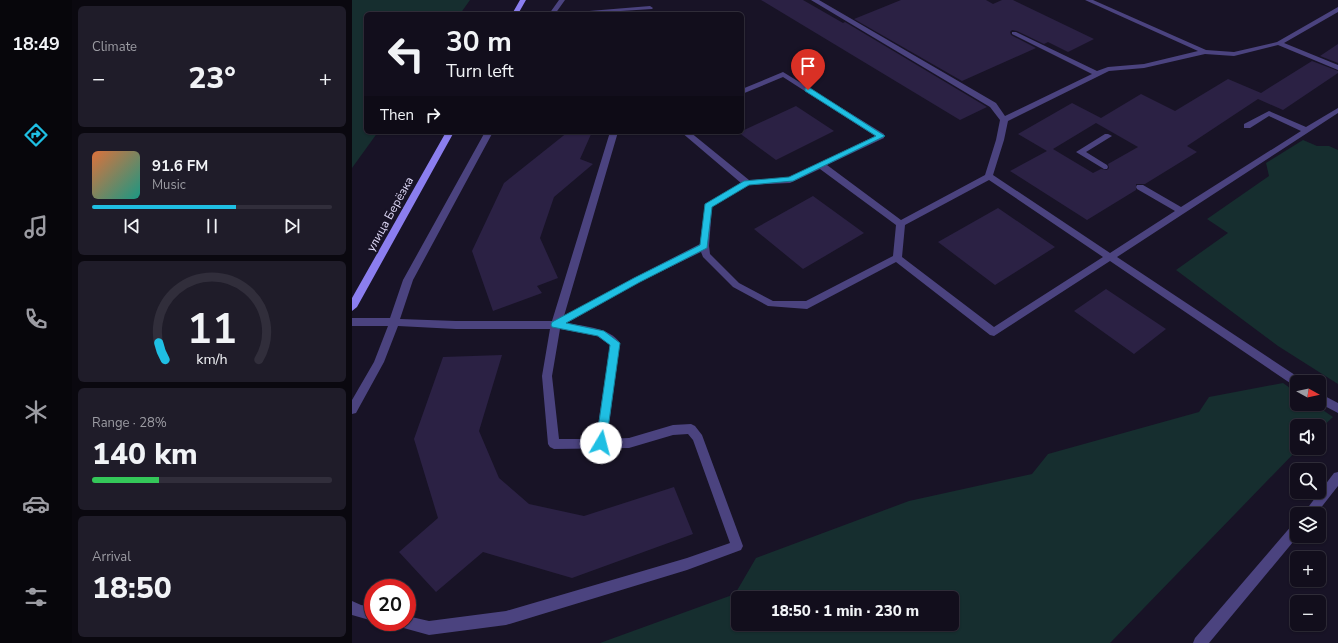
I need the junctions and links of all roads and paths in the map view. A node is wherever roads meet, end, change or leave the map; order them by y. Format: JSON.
{"nodes":[{"id":1,"x":523,"y":0,"type":"edge"},
{"id":2,"x":562,"y":0,"type":"edge"},
{"id":3,"x":654,"y":0,"type":"edge"},
{"id":4,"x":814,"y":0,"type":"edge"},
{"id":5,"x":1088,"y":0,"type":"edge"},
{"id":6,"x":1338,"y":9,"type":"edge"},
{"id":7,"x":649,"y":11,"type":"edge"},
{"id":8,"x":516,"y":12,"type":"edge"},
{"id":9,"x":553,"y":12,"type":"edge"},
{"id":10,"x":594,"y":12,"type":"edge"},
{"id":11,"x":1014,"y":33,"type":"dead end"},
{"id":12,"x":1279,"y":43,"type":"junction"},
{"id":13,"x":1205,"y":52,"type":"junction"},
{"id":14,"x":1338,"y":68,"type":"edge"},
{"id":15,"x":1097,"y":74,"type":"junction"},
{"id":16,"x":744,"y":91,"type":"edge"},
{"id":17,"x":1338,"y":110,"type":"edge"},
{"id":18,"x":1004,"y":120,"type":"junction"},
{"id":19,"x":1247,"y":126,"type":"dead end"},
{"id":20,"x":1306,"y":130,"type":"junction"},
{"id":21,"x":449,"y":134,"type":"edge"},
{"id":22,"x":489,"y":134,"type":"edge"},
{"id":23,"x":613,"y":134,"type":"edge"},
{"id":24,"x":687,"y":134,"type":"edge"},
{"id":25,"x":1108,"y":136,"type":"dead end"},
{"id":26,"x":822,"y":166,"type":"junction"},
{"id":27,"x":1104,"y":167,"type":"dead end"},
{"id":28,"x":989,"y":176,"type":"junction"},
{"id":29,"x":747,"y":183,"type":"junction"},
{"id":30,"x":1140,"y":187,"type":"dead end"},
{"id":31,"x":1182,"y":211,"type":"junction"},
{"id":32,"x":901,"y":224,"type":"junction"},
{"id":33,"x":704,"y":246,"type":"junction"},
{"id":34,"x":897,"y":258,"type":"junction"},
{"id":35,"x":1110,"y":258,"type":"junction"},
{"id":36,"x":352,"y":307,"type":"edge"},
{"id":37,"x":352,"y":322,"type":"edge"},
{"id":38,"x":394,"y":322,"type":"junction"},
{"id":39,"x":556,"y":325,"type":"junction"},
{"id":40,"x":1290,"y":377,"type":"edge"},
{"id":41,"x":1326,"y":402,"type":"edge"},
{"id":42,"x":352,"y":410,"type":"edge"},
{"id":43,"x":1338,"y":410,"type":"edge"},
{"id":44,"x":601,"y":443,"type":"junction"},
{"id":45,"x":1338,"y":477,"type":"edge"},
{"id":46,"x":1314,"y":507,"type":"edge"},
{"id":47,"x":1290,"y":536,"type":"edge"},
{"id":48,"x":352,"y":607,"type":"edge"},
{"id":49,"x":364,"y":612,"type":"edge"},
{"id":50,"x":416,"y":625,"type":"edge"},
{"id":51,"x":1200,"y":643,"type":"edge"}],
"edges":[{"from":1,"to":8,"type":"main road"},
{"from":2,"to":9,"type":"street"},
{"from":3,"to":7,"type":"street"},
{"from":4,"to":18,"type":"street"},
{"from":5,"to":13,"type":"street"},
{"from":6,"to":12,"type":"street"},
{"from":7,"to":10,"type":"street"},
{"from":11,"to":15,"type":"street"},
{"from":12,"to":13,"type":"street"},
{"from":12,"to":14,"type":"street"},
{"from":13,"to":15,"type":"street"},
{"from":15,"to":18,"type":"street"},
{"from":16,"to":26,"type":"street"},
{"from":17,"to":20,"type":"street"},
{"from":18,"to":28,"type":"street"},
{"from":19,"to":20,"type":"street"},
{"from":20,"to":31,"type":"street"},
{"from":21,"to":36,"type":"main road","name":"улица Берёзка"},
{"from":22,"to":38,"type":"street"},
{"from":23,"to":39,"type":"street"},
{"from":24,"to":29,"type":"street"},
{"from":25,"to":27,"type":"street"},
{"from":26,"to":29,"type":"street"},
{"from":26,"to":32,"type":"street"},
{"from":28,"to":32,"type":"street"},
{"from":28,"to":35,"type":"street"},
{"from":29,"to":33,"type":"street"},
{"from":30,"to":31,"type":"street"},
{"from":31,"to":35,"type":"street"},
{"from":32,"to":34,"type":"street"},
{"from":33,"to":34,"type":"street"},
{"from":33,"to":39,"type":"street"},
{"from":34,"to":35,"type":"street"},
{"from":35,"to":40,"type":"street"},
{"from":37,"to":38,"type":"street"},
{"from":38,"to":39,"type":"street"},
{"from":38,"to":42,"type":"street"},
{"from":39,"to":44,"type":"street"},
{"from":39,"to":44,"type":"street"},
{"from":41,"to":43,"type":"street"},
{"from":44,"to":50,"type":"street"},
{"from":45,"to":46,"type":"street"},
{"from":47,"to":51,"type":"street"},
{"from":48,"to":49,"type":"street"}]}
